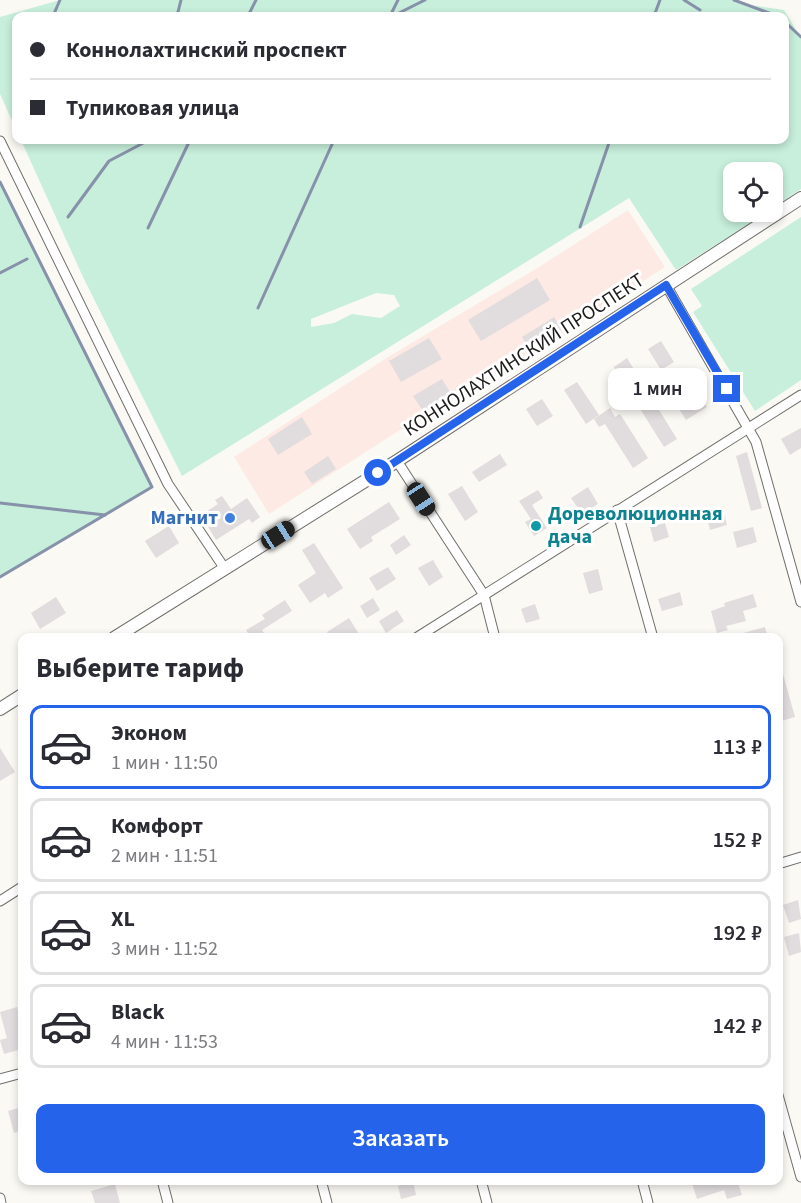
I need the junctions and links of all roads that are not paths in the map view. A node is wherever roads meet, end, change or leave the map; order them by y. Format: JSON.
{"nodes":[{"id":1,"x":0,"y":141,"type":"edge"},
{"id":2,"x":801,"y":198,"type":"edge"},
{"id":3,"x":666,"y":285,"type":"junction"},
{"id":4,"x":801,"y":395,"type":"edge"},
{"id":5,"x":750,"y":429,"type":"junction"},
{"id":6,"x":397,"y":461,"type":"junction"},
{"id":7,"x":617,"y":510,"type":"junction"},
{"id":8,"x":225,"y":569,"type":"junction"},
{"id":9,"x":484,"y":595,"type":"junction"},
{"id":10,"x":801,"y":602,"type":"edge"},
{"id":11,"x":125,"y":633,"type":"edge"},
{"id":12,"x":424,"y":633,"type":"edge"},
{"id":13,"x":494,"y":633,"type":"edge"},
{"id":14,"x":652,"y":633,"type":"edge"},
{"id":15,"x":18,"y":698,"type":"edge"},
{"id":16,"x":0,"y":709,"type":"edge"},
{"id":17,"x":801,"y":857,"type":"edge"},
{"id":18,"x":783,"y":862,"type":"edge"},
{"id":19,"x":18,"y":890,"type":"edge"},
{"id":20,"x":0,"y":902,"type":"edge"},
{"id":21,"x":18,"y":1074,"type":"edge"},
{"id":22,"x":0,"y":1079,"type":"edge"},
{"id":23,"x":783,"y":1113,"type":"edge"},
{"id":24,"x":801,"y":1177,"type":"edge"},
{"id":25,"x":163,"y":1185,"type":"edge"},
{"id":26,"x":322,"y":1185,"type":"edge"},
{"id":27,"x":482,"y":1185,"type":"edge"},
{"id":28,"x":643,"y":1185,"type":"edge"},
{"id":29,"x":0,"y":1198,"type":"edge"},
{"id":30,"x":1,"y":1203,"type":"edge"},
{"id":31,"x":168,"y":1203,"type":"edge"},
{"id":32,"x":327,"y":1203,"type":"edge"},
{"id":33,"x":487,"y":1203,"type":"edge"},
{"id":34,"x":648,"y":1203,"type":"edge"}],
"edges":[{"from":1,"to":8,"type":"street"},
{"from":2,"to":3,"type":"main road","name":"КОННОЛАХТИНСКИЙ ПРОСПЕКТ"},
{"from":3,"to":5,"type":"street"},
{"from":3,"to":6,"type":"main road","name":"КОННОЛАХТИНСКИЙ ПРОСПЕКТ"},
{"from":4,"to":5,"type":"street"},
{"from":5,"to":7,"type":"street"},
{"from":5,"to":10,"type":"street"},
{"from":6,"to":8,"type":"main road","name":"КОННОЛАХТИНСКИЙ ПРОСПЕКТ"},
{"from":6,"to":9,"type":"street"},
{"from":7,"to":9,"type":"street"},
{"from":7,"to":14,"type":"street"},
{"from":8,"to":11,"type":"main road","name":"КОННОЛАХТИНСКИЙ ПРОСПЕКТ"},
{"from":9,"to":12,"type":"street"},
{"from":9,"to":13,"type":"street"},
{"from":15,"to":16,"type":"main road"},
{"from":17,"to":18,"type":"street"},
{"from":19,"to":20,"type":"street"},
{"from":21,"to":22,"type":"street"},
{"from":23,"to":24,"type":"street"},
{"from":25,"to":31,"type":"street"},
{"from":26,"to":32,"type":"street"},
{"from":27,"to":33,"type":"street"},
{"from":28,"to":34,"type":"street"},
{"from":29,"to":30,"type":"street"}]}
